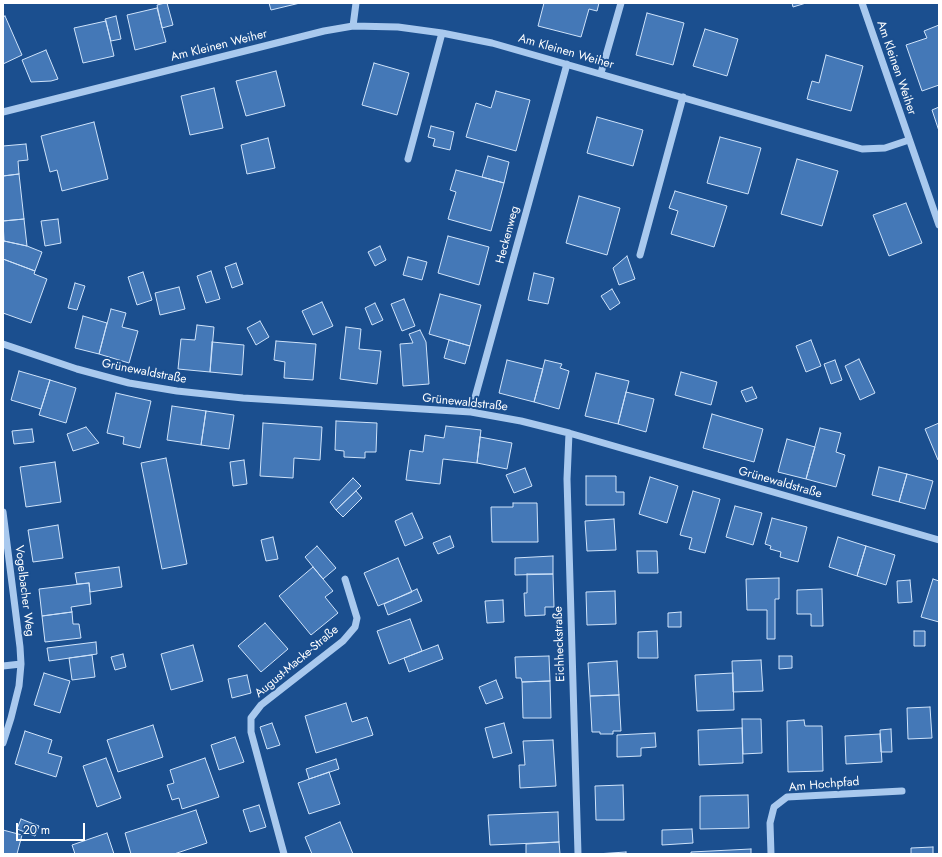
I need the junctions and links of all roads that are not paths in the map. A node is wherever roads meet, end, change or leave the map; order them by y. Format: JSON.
{"nodes":[{"id":1,"x":356,"y":3,"type":"edge"},
{"id":2,"x":621,"y":3,"type":"edge"},
{"id":3,"x":862,"y":3,"type":"edge"},
{"id":4,"x":353,"y":26,"type":"junction"},
{"id":5,"x":442,"y":33,"type":"junction"},
{"id":6,"x":567,"y":64,"type":"junction"},
{"id":7,"x":601,"y":73,"type":"junction"},
{"id":8,"x":683,"y":97,"type":"junction"},
{"id":9,"x":3,"y":112,"type":"edge"},
{"id":10,"x":909,"y":140,"type":"junction"},
{"id":11,"x":408,"y":159,"type":"dead end"},
{"id":12,"x":939,"y":225,"type":"edge"},
{"id":13,"x":640,"y":255,"type":"dead end"},
{"id":14,"x":3,"y":344,"type":"edge"},
{"id":15,"x":471,"y":412,"type":"junction"},
{"id":16,"x":568,"y":432,"type":"junction"},
{"id":17,"x":3,"y":512,"type":"edge"},
{"id":18,"x":939,"y":540,"type":"edge"},
{"id":19,"x":345,"y":579,"type":"dead end"},
{"id":20,"x":21,"y":664,"type":"junction"},
{"id":21,"x":3,"y":666,"type":"edge"},
{"id":22,"x":3,"y":743,"type":"edge"},
{"id":23,"x":902,"y":791,"type":"dead end"},
{"id":24,"x":284,"y":854,"type":"edge"},
{"id":25,"x":578,"y":854,"type":"edge"},
{"id":26,"x":771,"y":854,"type":"edge"}],
"edges":[{"from":1,"to":4,"type":"street"},
{"from":2,"to":7,"type":"street"},
{"from":3,"to":10,"type":"street","name":"Am Kleinen Weiher"},
{"from":4,"to":5,"type":"street","name":"Am Kleinen Weiher"},
{"from":4,"to":9,"type":"street","name":"Am Kleinen Weiher"},
{"from":5,"to":6,"type":"street","name":"Am Kleinen Weiher"},
{"from":5,"to":11,"type":"street"},
{"from":6,"to":7,"type":"street","name":"Am Kleinen Weiher"},
{"from":6,"to":15,"type":"street","name":"Heckenweg"},
{"from":7,"to":8,"type":"street","name":"Am Kleinen Weiher"},
{"from":8,"to":10,"type":"street","name":"Am Kleinen Weiher"},
{"from":8,"to":13,"type":"street"},
{"from":10,"to":12,"type":"street","name":"Am Kleinen Weiher"},
{"from":14,"to":15,"type":"street","name":"Grünewaldstraße"},
{"from":15,"to":16,"type":"street","name":"Grünewaldstraße"},
{"from":16,"to":18,"type":"street","name":"Grünewaldstraße"},
{"from":16,"to":25,"type":"street","name":"Eichheckstraße"},
{"from":17,"to":20,"type":"street","name":"Vogelbacher Weg"},
{"from":19,"to":24,"type":"street","name":"August-Macke-Straße"},
{"from":20,"to":21,"type":"street"},
{"from":20,"to":22,"type":"street","name":"Vogelbacher Weg"},
{"from":23,"to":26,"type":"street","name":"Am Hochpfad"}]}
